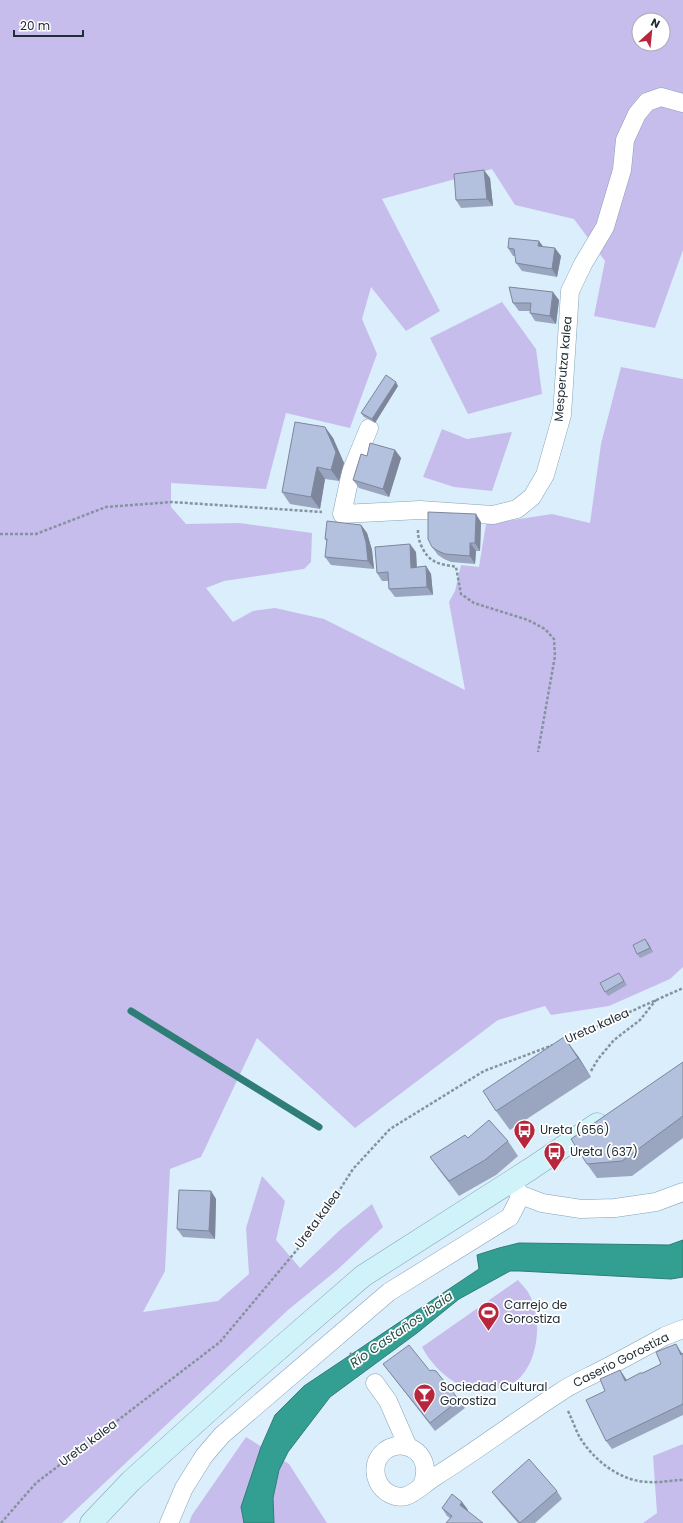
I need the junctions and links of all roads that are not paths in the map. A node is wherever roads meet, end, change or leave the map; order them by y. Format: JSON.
{"nodes":[{"id":1,"x":683,"y":103,"type":"edge"},
{"id":2,"x":369,"y":428,"type":"dead end"},
{"id":3,"x":611,"y":1115,"type":"edge"},
{"id":4,"x":516,"y":1188,"type":"junction"},
{"id":5,"x":683,"y":1192,"type":"edge"},
{"id":6,"x":683,"y":1329,"type":"edge"},
{"id":7,"x":375,"y":1383,"type":"dead end"},
{"id":8,"x":408,"y":1447,"type":"junction"},
{"id":9,"x":422,"y":1485,"type":"junction"},
{"id":10,"x":91,"y":1523,"type":"edge"},
{"id":11,"x":169,"y":1523,"type":"edge"}],
"edges":[{"from":1,"to":2,"type":"street","name":"Mesperutza kalea"},
{"from":3,"to":4,"type":"street"},
{"from":4,"to":5,"type":"street"},
{"from":4,"to":10,"type":"street"},
{"from":4,"to":11,"type":"street"},
{"from":6,"to":9,"type":"street","name":"Caserio Gorostiza"},
{"from":7,"to":8,"type":"street"},
{"from":8,"to":9,"type":"street"},
{"from":8,"to":9,"type":"street"}]}
